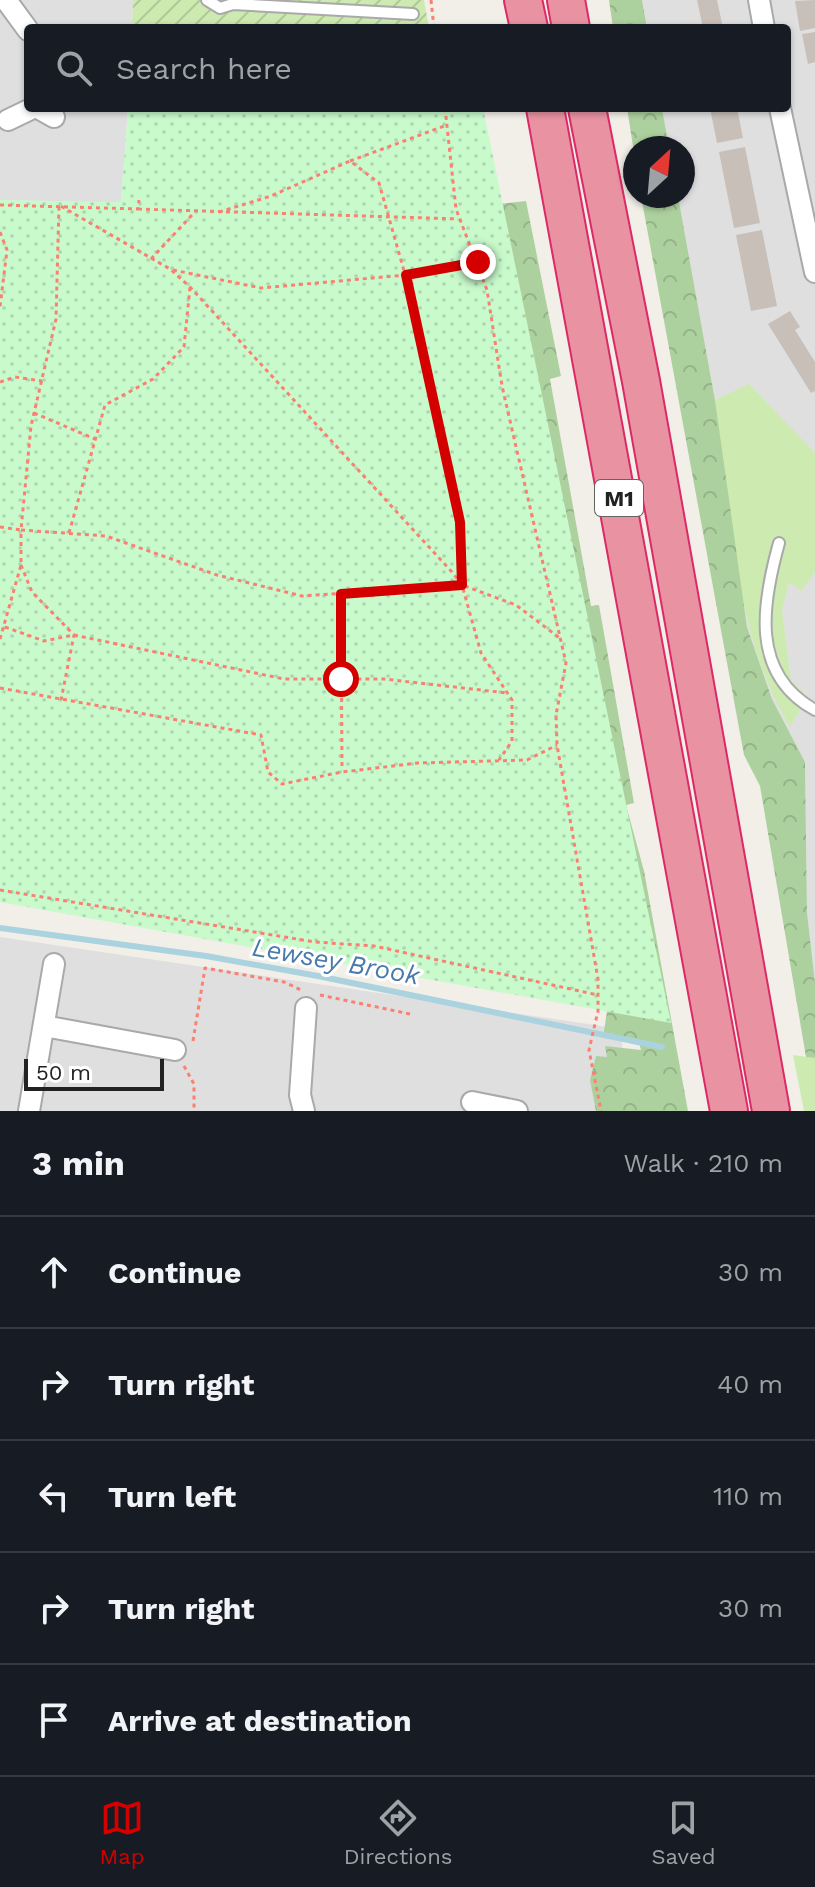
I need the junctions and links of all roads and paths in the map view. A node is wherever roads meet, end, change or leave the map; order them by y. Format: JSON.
{"nodes":[{"id":1,"x":6,"y":0,"type":"edge"},
{"id":2,"x":207,"y":0,"type":"edge"},
{"id":3,"x":431,"y":0,"type":"edge"},
{"id":4,"x":523,"y":0,"type":"edge"},
{"id":5,"x":566,"y":0,"type":"edge"},
{"id":6,"x":759,"y":0,"type":"edge"},
{"id":7,"x":413,"y":14,"type":"dead end"},
{"id":8,"x":434,"y":24,"type":"edge"},
{"id":9,"x":528,"y":24,"type":"edge"},
{"id":10,"x":570,"y":24,"type":"edge"},
{"id":11,"x":763,"y":24,"type":"edge"},
{"id":12,"x":24,"y":25,"type":"edge"},
{"id":13,"x":38,"y":112,"type":"edge"},
{"id":14,"x":445,"y":112,"type":"edge"},
{"id":15,"x":546,"y":112,"type":"edge"},
{"id":16,"x":588,"y":112,"type":"edge"},
{"id":17,"x":781,"y":112,"type":"edge"},
{"id":18,"x":8,"y":120,"type":"dead end"},
{"id":19,"x":447,"y":125,"type":"junction"},
{"id":20,"x":350,"y":161,"type":"junction"},
{"id":21,"x":139,"y":200,"type":"dead end"},
{"id":22,"x":0,"y":205,"type":"edge"},
{"id":23,"x":59,"y":205,"type":"junction"},
{"id":24,"x":138,"y":209,"type":"junction"},
{"id":25,"x":219,"y":212,"type":"junction"},
{"id":26,"x":192,"y":214,"type":"junction"},
{"id":27,"x":391,"y":217,"type":"junction"},
{"id":28,"x":459,"y":219,"type":"junction"},
{"id":29,"x":0,"y":232,"type":"edge"},
{"id":30,"x":151,"y":259,"type":"junction"},
{"id":31,"x":478,"y":262,"type":"junction"},
{"id":32,"x":170,"y":269,"type":"junction"},
{"id":33,"x":815,"y":272,"type":"edge"},
{"id":34,"x":406,"y":275,"type":"junction"},
{"id":35,"x":190,"y":287,"type":"junction"},
{"id":36,"x":0,"y":307,"type":"edge"},
{"id":37,"x":42,"y":381,"type":"junction"},
{"id":38,"x":0,"y":382,"type":"edge"},
{"id":39,"x":34,"y":413,"type":"junction"},
{"id":40,"x":95,"y":439,"type":"junction"},
{"id":41,"x":0,"y":527,"type":"edge"},
{"id":42,"x":21,"y":530,"type":"junction"},
{"id":43,"x":69,"y":533,"type":"junction"},
{"id":44,"x":779,"y":543,"type":"dead end"},
{"id":45,"x":21,"y":565,"type":"junction"},
{"id":46,"x":462,"y":585,"type":"junction"},
{"id":47,"x":341,"y":594,"type":"junction"},
{"id":48,"x":5,"y":627,"type":"junction"},
{"id":49,"x":74,"y":635,"type":"junction"},
{"id":50,"x":0,"y":639,"type":"edge"},
{"id":51,"x":561,"y":639,"type":"junction"},
{"id":52,"x":341,"y":679,"type":"junction"},
{"id":53,"x":0,"y":688,"type":"edge"},
{"id":54,"x":507,"y":693,"type":"junction"},
{"id":55,"x":61,"y":700,"type":"junction"},
{"id":56,"x":815,"y":710,"type":"edge"},
{"id":57,"x":557,"y":745,"type":"junction"},
{"id":58,"x":499,"y":760,"type":"junction"},
{"id":59,"x":342,"y":772,"type":"junction"},
{"id":60,"x":0,"y":890,"type":"edge"},
{"id":61,"x":54,"y":964,"type":"dead end"},
{"id":62,"x":598,"y":995,"type":"junction"},
{"id":63,"x":306,"y":1008,"type":"dead end"},
{"id":64,"x":44,"y":1026,"type":"junction"},
{"id":65,"x":175,"y":1050,"type":"dead end"},
{"id":66,"x":472,"y":1102,"type":"dead end"},
{"id":67,"x":29,"y":1111,"type":"edge"},
{"id":68,"x":304,"y":1111,"type":"edge"},
{"id":69,"x":517,"y":1111,"type":"edge"},
{"id":70,"x":601,"y":1111,"type":"edge"},
{"id":71,"x":729,"y":1111,"type":"edge"},
{"id":72,"x":771,"y":1111,"type":"edge"}],
"edges":[{"from":1,"to":12,"type":"street"},
{"from":2,"to":7,"type":"lane"},
{"from":3,"to":8,"type":"path"},
{"from":4,"to":9,"type":"highway"},
{"from":5,"to":10,"type":"highway"},
{"from":6,"to":11,"type":"street"},
{"from":13,"to":18,"type":"street"},
{"from":14,"to":19,"type":"path"},
{"from":15,"to":71,"type":"highway","number":"M1"},
{"from":16,"to":72,"type":"highway","number":"M1"},
{"from":17,"to":33,"type":"street"},
{"from":19,"to":20,"type":"path"},
{"from":19,"to":28,"type":"path"},
{"from":20,"to":25,"type":"path"},
{"from":20,"to":27,"type":"path"},
{"from":21,"to":24,"type":"path"},
{"from":22,"to":23,"type":"path"},
{"from":23,"to":24,"type":"path"},
{"from":23,"to":30,"type":"path"},
{"from":23,"to":37,"type":"path"},
{"from":24,"to":26,"type":"path"},
{"from":25,"to":26,"type":"path"},
{"from":25,"to":27,"type":"path"},
{"from":26,"to":30,"type":"path"},
{"from":27,"to":28,"type":"path"},
{"from":27,"to":34,"type":"path"},
{"from":28,"to":31,"type":"path"},
{"from":29,"to":36,"type":"path"},
{"from":30,"to":32,"type":"path"},
{"from":31,"to":34,"type":"path"},
{"from":31,"to":51,"type":"path"},
{"from":32,"to":34,"type":"path"},
{"from":32,"to":35,"type":"path"},
{"from":34,"to":46,"type":"path"},
{"from":35,"to":40,"type":"path"},
{"from":35,"to":46,"type":"path"},
{"from":37,"to":38,"type":"path"},
{"from":37,"to":39,"type":"path"},
{"from":39,"to":40,"type":"path"},
{"from":39,"to":42,"type":"path"},
{"from":40,"to":43,"type":"path"},
{"from":41,"to":42,"type":"path"},
{"from":42,"to":43,"type":"path"},
{"from":42,"to":45,"type":"path"},
{"from":43,"to":47,"type":"path"},
{"from":44,"to":56,"type":"lane"},
{"from":45,"to":48,"type":"path"},
{"from":45,"to":49,"type":"path"},
{"from":46,"to":47,"type":"path"},
{"from":46,"to":51,"type":"path"},
{"from":46,"to":54,"type":"path"},
{"from":47,"to":52,"type":"path"},
{"from":48,"to":49,"type":"path"},
{"from":48,"to":50,"type":"path"},
{"from":49,"to":52,"type":"path"},
{"from":49,"to":55,"type":"path"},
{"from":51,"to":57,"type":"path"},
{"from":52,"to":54,"type":"path"},
{"from":52,"to":59,"type":"path"},
{"from":53,"to":55,"type":"path"},
{"from":54,"to":58,"type":"path"},
{"from":55,"to":59,"type":"path"},
{"from":57,"to":58,"type":"path"},
{"from":57,"to":62,"type":"path"},
{"from":58,"to":59,"type":"path"},
{"from":60,"to":62,"type":"path"},
{"from":61,"to":64,"type":"street"},
{"from":62,"to":70,"type":"path"},
{"from":63,"to":68,"type":"street"},
{"from":64,"to":65,"type":"street"},
{"from":64,"to":67,"type":"street"},
{"from":66,"to":69,"type":"street"}]}
